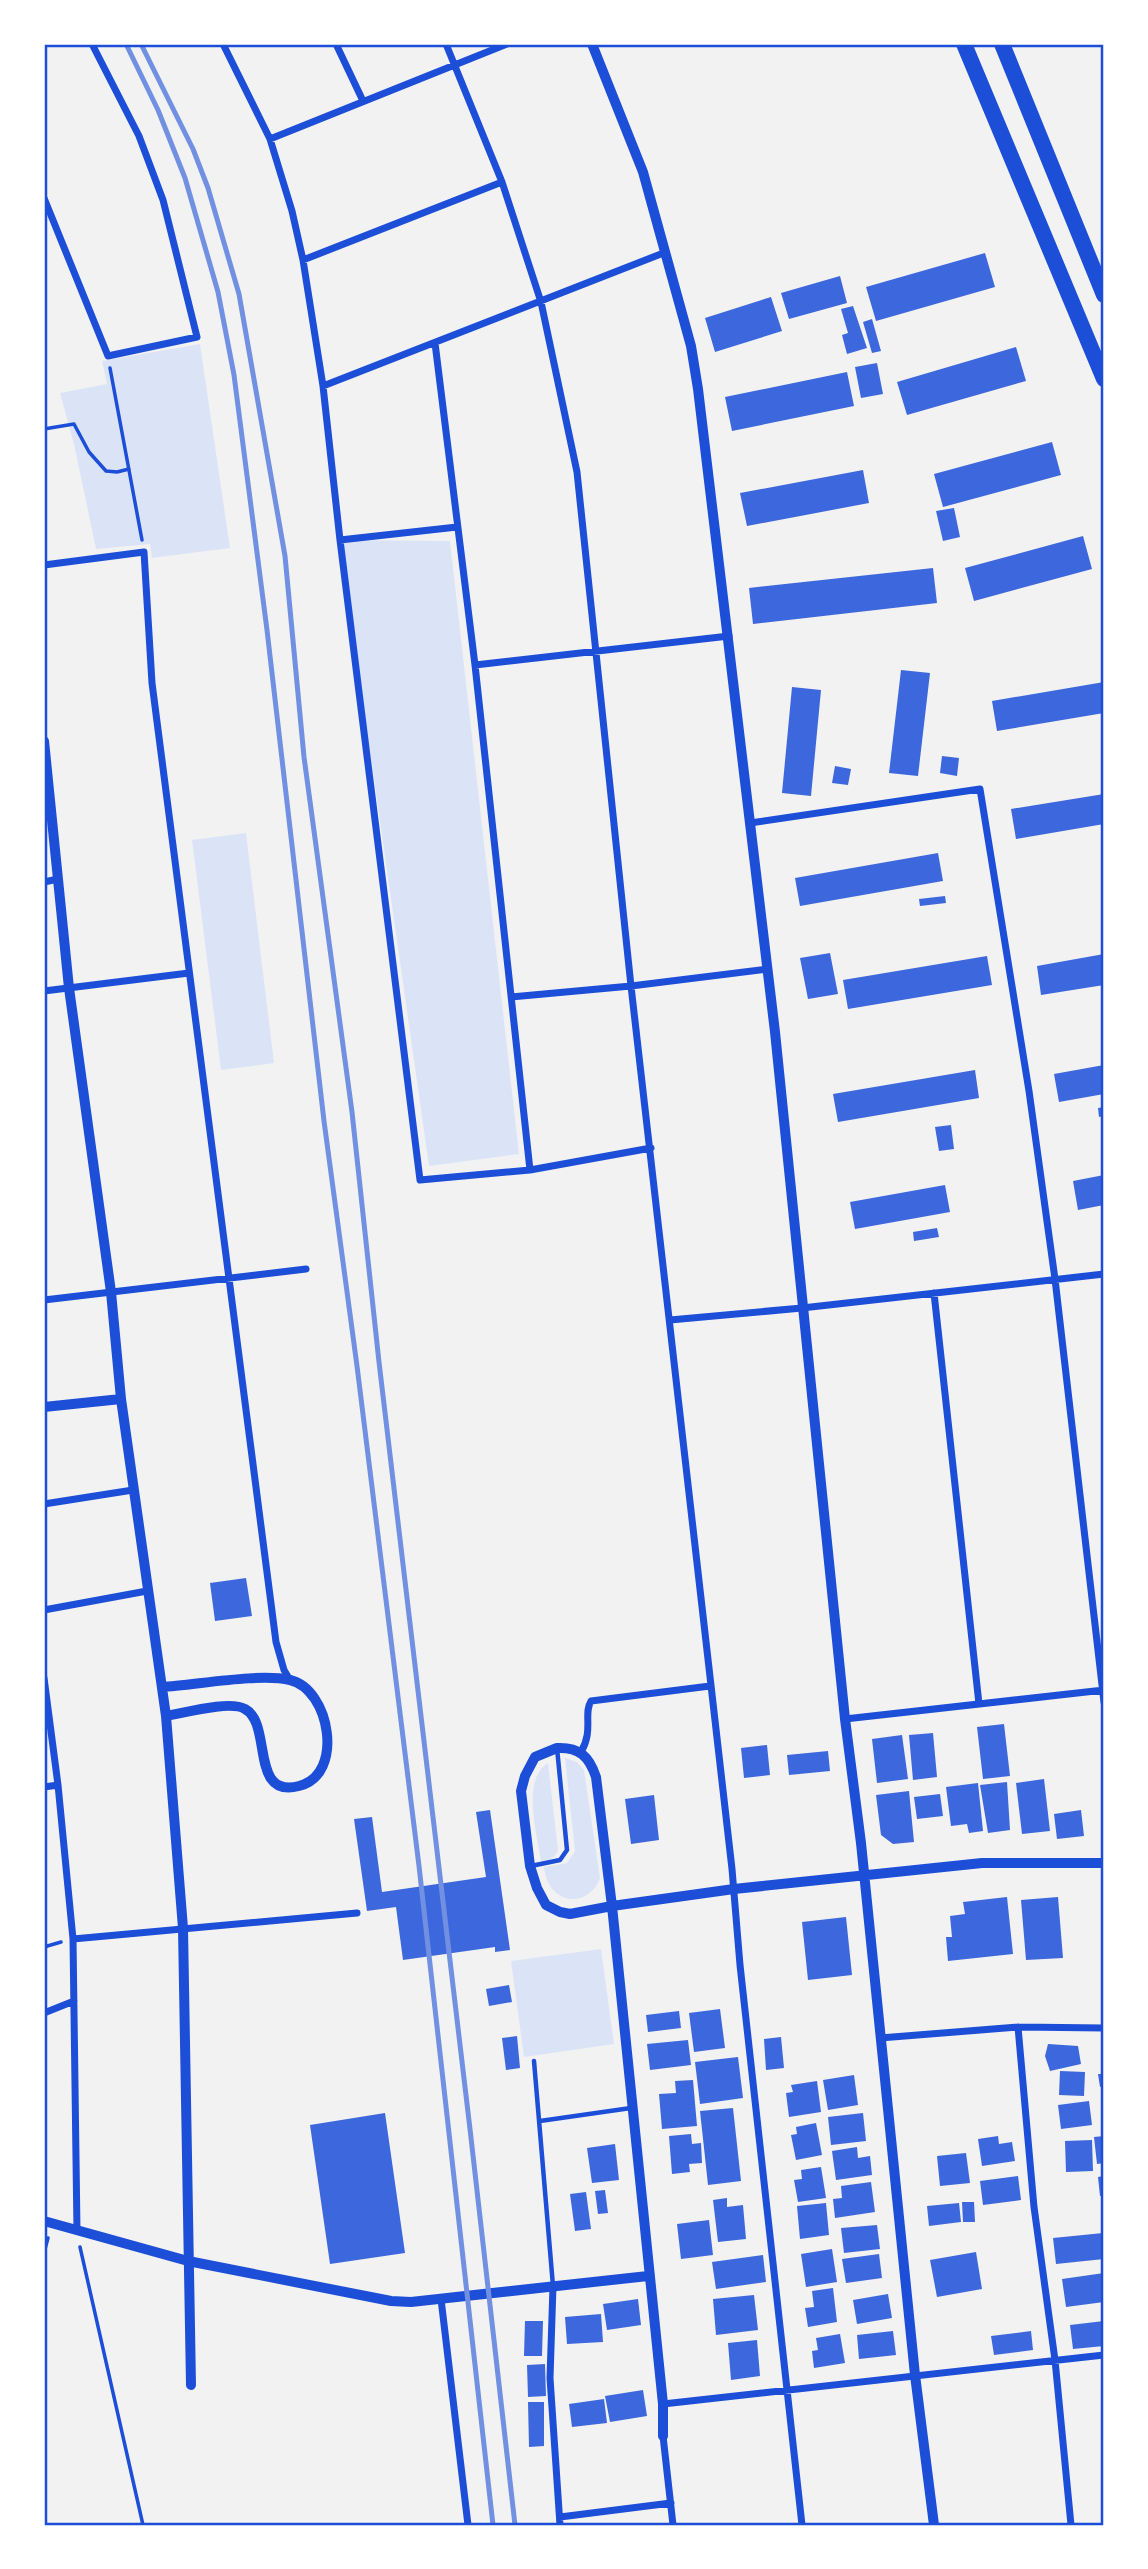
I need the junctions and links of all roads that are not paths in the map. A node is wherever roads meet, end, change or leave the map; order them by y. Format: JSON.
{"nodes":[{"id":1,"x":92,"y":44,"type":"edge"},
{"id":2,"x":223,"y":44,"type":"edge"},
{"id":3,"x":336,"y":44,"type":"edge"},
{"id":4,"x":446,"y":44,"type":"edge"},
{"id":5,"x":507,"y":44,"type":"edge"},
{"id":6,"x":592,"y":44,"type":"edge"},
{"id":7,"x":964,"y":44,"type":"edge"},
{"id":8,"x":1002,"y":44,"type":"edge"},
{"id":9,"x":455,"y":65,"type":"junction"},
{"id":10,"x":363,"y":101,"type":"junction"},
{"id":11,"x":270,"y":139,"type":"junction"},
{"id":12,"x":502,"y":182,"type":"junction"},
{"id":13,"x":44,"y":198,"type":"edge"},
{"id":14,"x":666,"y":252,"type":"junction"},
{"id":15,"x":303,"y":260,"type":"junction"},
{"id":16,"x":1104,"y":295,"type":"edge"},
{"id":17,"x":541,"y":302,"type":"junction"},
{"id":18,"x":435,"y":343,"type":"junction"},
{"id":19,"x":1104,"y":380,"type":"edge"},
{"id":20,"x":323,"y":386,"type":"junction"},
{"id":21,"x":457,"y":527,"type":"junction"},
{"id":22,"x":340,"y":540,"type":"junction"},
{"id":23,"x":44,"y":565,"type":"edge"},
{"id":24,"x":729,"y":636,"type":"junction"},
{"id":25,"x":595,"y":650,"type":"junction"},
{"id":26,"x":475,"y":665,"type":"junction"},
{"id":27,"x":44,"y":741,"type":"edge"},
{"id":28,"x":46,"y":797,"type":"edge"},
{"id":29,"x":750,"y":823,"type":"junction"},
{"id":30,"x":58,"y":879,"type":"junction"},
{"id":31,"x":44,"y":882,"type":"edge"},
{"id":32,"x":768,"y":969,"type":"junction"},
{"id":33,"x":189,"y":973,"type":"junction"},
{"id":34,"x":631,"y":986,"type":"junction"},
{"id":35,"x":69,"y":988,"type":"junction"},
{"id":36,"x":44,"y":991,"type":"edge"},
{"id":37,"x":511,"y":997,"type":"junction"},
{"id":38,"x":651,"y":1149,"type":"junction"},
{"id":39,"x":530,"y":1170,"type":"junction"},
{"id":40,"x":306,"y":1269,"type":"dead end"},
{"id":41,"x":1104,"y":1274,"type":"edge"},
{"id":42,"x":1055,"y":1279,"type":"junction"},
{"id":43,"x":228,"y":1280,"type":"junction"},
{"id":44,"x":111,"y":1292,"type":"junction"},
{"id":45,"x":934,"y":1293,"type":"junction"},
{"id":46,"x":44,"y":1300,"type":"edge"},
{"id":47,"x":802,"y":1308,"type":"junction"},
{"id":48,"x":670,"y":1320,"type":"junction"},
{"id":49,"x":121,"y":1399,"type":"junction"},
{"id":50,"x":44,"y":1407,"type":"edge"},
{"id":51,"x":133,"y":1490,"type":"junction"},
{"id":52,"x":44,"y":1504,"type":"edge"},
{"id":53,"x":148,"y":1591,"type":"junction"},
{"id":54,"x":44,"y":1610,"type":"edge"},
{"id":55,"x":44,"y":1678,"type":"edge"},
{"id":56,"x":290,"y":1680,"type":"junction"},
{"id":57,"x":710,"y":1686,"type":"junction"},
{"id":58,"x":162,"y":1687,"type":"junction"},
{"id":59,"x":1104,"y":1691,"type":"edge"},
{"id":60,"x":1104,"y":1702,"type":"edge"},
{"id":61,"x":979,"y":1704,"type":"junction"},
{"id":62,"x":166,"y":1716,"type":"junction"},
{"id":63,"x":845,"y":1719,"type":"junction"},
{"id":64,"x":557,"y":1748,"type":"junction"},
{"id":65,"x":581,"y":1752,"type":"junction"},
{"id":66,"x":58,"y":1784,"type":"junction"},
{"id":67,"x":44,"y":1787,"type":"edge"},
{"id":68,"x":1104,"y":1863,"type":"edge"},
{"id":69,"x":530,"y":1866,"type":"junction"},
{"id":70,"x":864,"y":1876,"type":"junction"},
{"id":71,"x":734,"y":1889,"type":"junction"},
{"id":72,"x":612,"y":1906,"type":"junction"},
{"id":73,"x":357,"y":1913,"type":"dead end"},
{"id":74,"x":183,"y":1928,"type":"junction"},
{"id":75,"x":73,"y":1939,"type":"junction"},
{"id":76,"x":74,"y":2001,"type":"junction"},
{"id":77,"x":44,"y":2012,"type":"edge"},
{"id":78,"x":1018,"y":2027,"type":"junction"},
{"id":79,"x":1104,"y":2028,"type":"edge"},
{"id":80,"x":880,"y":2038,"type":"junction"},
{"id":81,"x":534,"y":2061,"type":"dead end"},
{"id":82,"x":631,"y":2108,"type":"junction"},
{"id":83,"x":540,"y":2121,"type":"junction"},
{"id":84,"x":44,"y":2221,"type":"edge"},
{"id":85,"x":77,"y":2231,"type":"junction"},
{"id":86,"x":188,"y":2261,"type":"junction"},
{"id":87,"x":648,"y":2276,"type":"junction"},
{"id":88,"x":553,"y":2287,"type":"junction"},
{"id":89,"x":441,"y":2299,"type":"junction"},
{"id":90,"x":1104,"y":2355,"type":"edge"},
{"id":91,"x":1055,"y":2360,"type":"junction"},
{"id":92,"x":915,"y":2375,"type":"junction"},
{"id":93,"x":191,"y":2385,"type":"dead end"},
{"id":94,"x":788,"y":2390,"type":"junction"},
{"id":95,"x":663,"y":2404,"type":"junction"},
{"id":96,"x":663,"y":2436,"type":"joint"},
{"id":97,"x":671,"y":2503,"type":"junction"},
{"id":98,"x":560,"y":2521,"type":"edge"},
{"id":99,"x":468,"y":2525,"type":"edge"},
{"id":100,"x":673,"y":2525,"type":"edge"},
{"id":101,"x":802,"y":2525,"type":"edge"},
{"id":102,"x":934,"y":2525,"type":"edge"},
{"id":103,"x":1071,"y":2525,"type":"edge"}],
"edges":[{"from":1,"to":13,"type":"street"},
{"from":2,"to":11,"type":"street"},
{"from":3,"to":10,"type":"street"},
{"from":4,"to":9,"type":"street"},
{"from":5,"to":9,"type":"street"},
{"from":6,"to":14,"type":"street"},
{"from":7,"to":19,"type":"highway"},
{"from":8,"to":16,"type":"highway"},
{"from":9,"to":10,"type":"street"},
{"from":9,"to":12,"type":"street"},
{"from":10,"to":11,"type":"street"},
{"from":11,"to":15,"type":"street"},
{"from":12,"to":15,"type":"street"},
{"from":12,"to":17,"type":"street"},
{"from":14,"to":17,"type":"street"},
{"from":14,"to":24,"type":"street"},
{"from":15,"to":20,"type":"street"},
{"from":17,"to":18,"type":"street"},
{"from":17,"to":25,"type":"street"},
{"from":18,"to":20,"type":"street"},
{"from":18,"to":21,"type":"street"},
{"from":20,"to":22,"type":"street"},
{"from":21,"to":22,"type":"street"},
{"from":21,"to":26,"type":"street"},
{"from":22,"to":39,"type":"street"},
{"from":23,"to":33,"type":"street"},
{"from":24,"to":25,"type":"street"},
{"from":24,"to":29,"type":"street"},
{"from":25,"to":26,"type":"street"},
{"from":25,"to":34,"type":"street"},
{"from":26,"to":37,"type":"street"},
{"from":27,"to":28,"type":"street"},
{"from":28,"to":30,"type":"street"},
{"from":29,"to":32,"type":"street"},
{"from":29,"to":42,"type":"street"},
{"from":30,"to":31,"type":"street"},
{"from":30,"to":35,"type":"street"},
{"from":32,"to":34,"type":"street"},
{"from":32,"to":47,"type":"street"},
{"from":33,"to":35,"type":"street"},
{"from":33,"to":43,"type":"street"},
{"from":34,"to":37,"type":"street"},
{"from":34,"to":38,"type":"street"},
{"from":35,"to":36,"type":"street"},
{"from":35,"to":44,"type":"street"},
{"from":37,"to":39,"type":"street"},
{"from":38,"to":39,"type":"street"},
{"from":38,"to":48,"type":"street"},
{"from":40,"to":43,"type":"street"},
{"from":41,"to":42,"type":"street"},
{"from":42,"to":45,"type":"street"},
{"from":42,"to":59,"type":"street"},
{"from":43,"to":44,"type":"street"},
{"from":43,"to":56,"type":"street"},
{"from":44,"to":46,"type":"street"},
{"from":44,"to":49,"type":"street"},
{"from":45,"to":47,"type":"street"},
{"from":45,"to":61,"type":"street"},
{"from":47,"to":48,"type":"street"},
{"from":47,"to":63,"type":"street"},
{"from":48,"to":57,"type":"street"},
{"from":49,"to":50,"type":"street"},
{"from":49,"to":51,"type":"street"},
{"from":51,"to":52,"type":"street"},
{"from":51,"to":53,"type":"street"},
{"from":53,"to":54,"type":"street"},
{"from":53,"to":58,"type":"street"},
{"from":55,"to":66,"type":"street"},
{"from":56,"to":58,"type":"street"},
{"from":56,"to":62,"type":"street"},
{"from":57,"to":65,"type":"street"},
{"from":57,"to":71,"type":"street"},
{"from":58,"to":62,"type":"street"},
{"from":59,"to":60,"type":"street"},
{"from":59,"to":61,"type":"street"},
{"from":61,"to":63,"type":"street"},
{"from":62,"to":74,"type":"street"},
{"from":63,"to":70,"type":"street"},
{"from":64,"to":65,"type":"street"},
{"from":64,"to":69,"type":"street"},
{"from":64,"to":69,"type":"lane"},
{"from":65,"to":72,"type":"street"},
{"from":66,"to":67,"type":"street"},
{"from":66,"to":75,"type":"street"},
{"from":68,"to":70,"type":"street"},
{"from":69,"to":72,"type":"street"},
{"from":70,"to":71,"type":"street"},
{"from":70,"to":80,"type":"street"},
{"from":71,"to":72,"type":"street"},
{"from":71,"to":94,"type":"street"},
{"from":72,"to":82,"type":"street"},
{"from":73,"to":74,"type":"street"},
{"from":74,"to":75,"type":"street"},
{"from":74,"to":86,"type":"street"},
{"from":75,"to":76,"type":"street"},
{"from":76,"to":77,"type":"street"},
{"from":76,"to":85,"type":"street"},
{"from":78,"to":79,"type":"street"},
{"from":78,"to":80,"type":"street"},
{"from":78,"to":91,"type":"street"},
{"from":80,"to":92,"type":"street"},
{"from":81,"to":83,"type":"lane"},
{"from":82,"to":83,"type":"lane"},
{"from":82,"to":87,"type":"street"},
{"from":83,"to":88,"type":"lane"},
{"from":84,"to":85,"type":"street"},
{"from":85,"to":86,"type":"street"},
{"from":86,"to":89,"type":"street"},
{"from":86,"to":93,"type":"street"},
{"from":87,"to":88,"type":"street"},
{"from":87,"to":95,"type":"street"},
{"from":88,"to":89,"type":"street"},
{"from":88,"to":98,"type":"street"},
{"from":89,"to":99,"type":"street"},
{"from":90,"to":91,"type":"street"},
{"from":91,"to":92,"type":"street"},
{"from":91,"to":103,"type":"street"},
{"from":92,"to":94,"type":"street"},
{"from":92,"to":102,"type":"street"},
{"from":94,"to":95,"type":"street"},
{"from":94,"to":101,"type":"street"},
{"from":95,"to":96,"type":"street"},
{"from":96,"to":97,"type":"street"},
{"from":97,"to":98,"type":"street"},
{"from":97,"to":100,"type":"street"}]}
